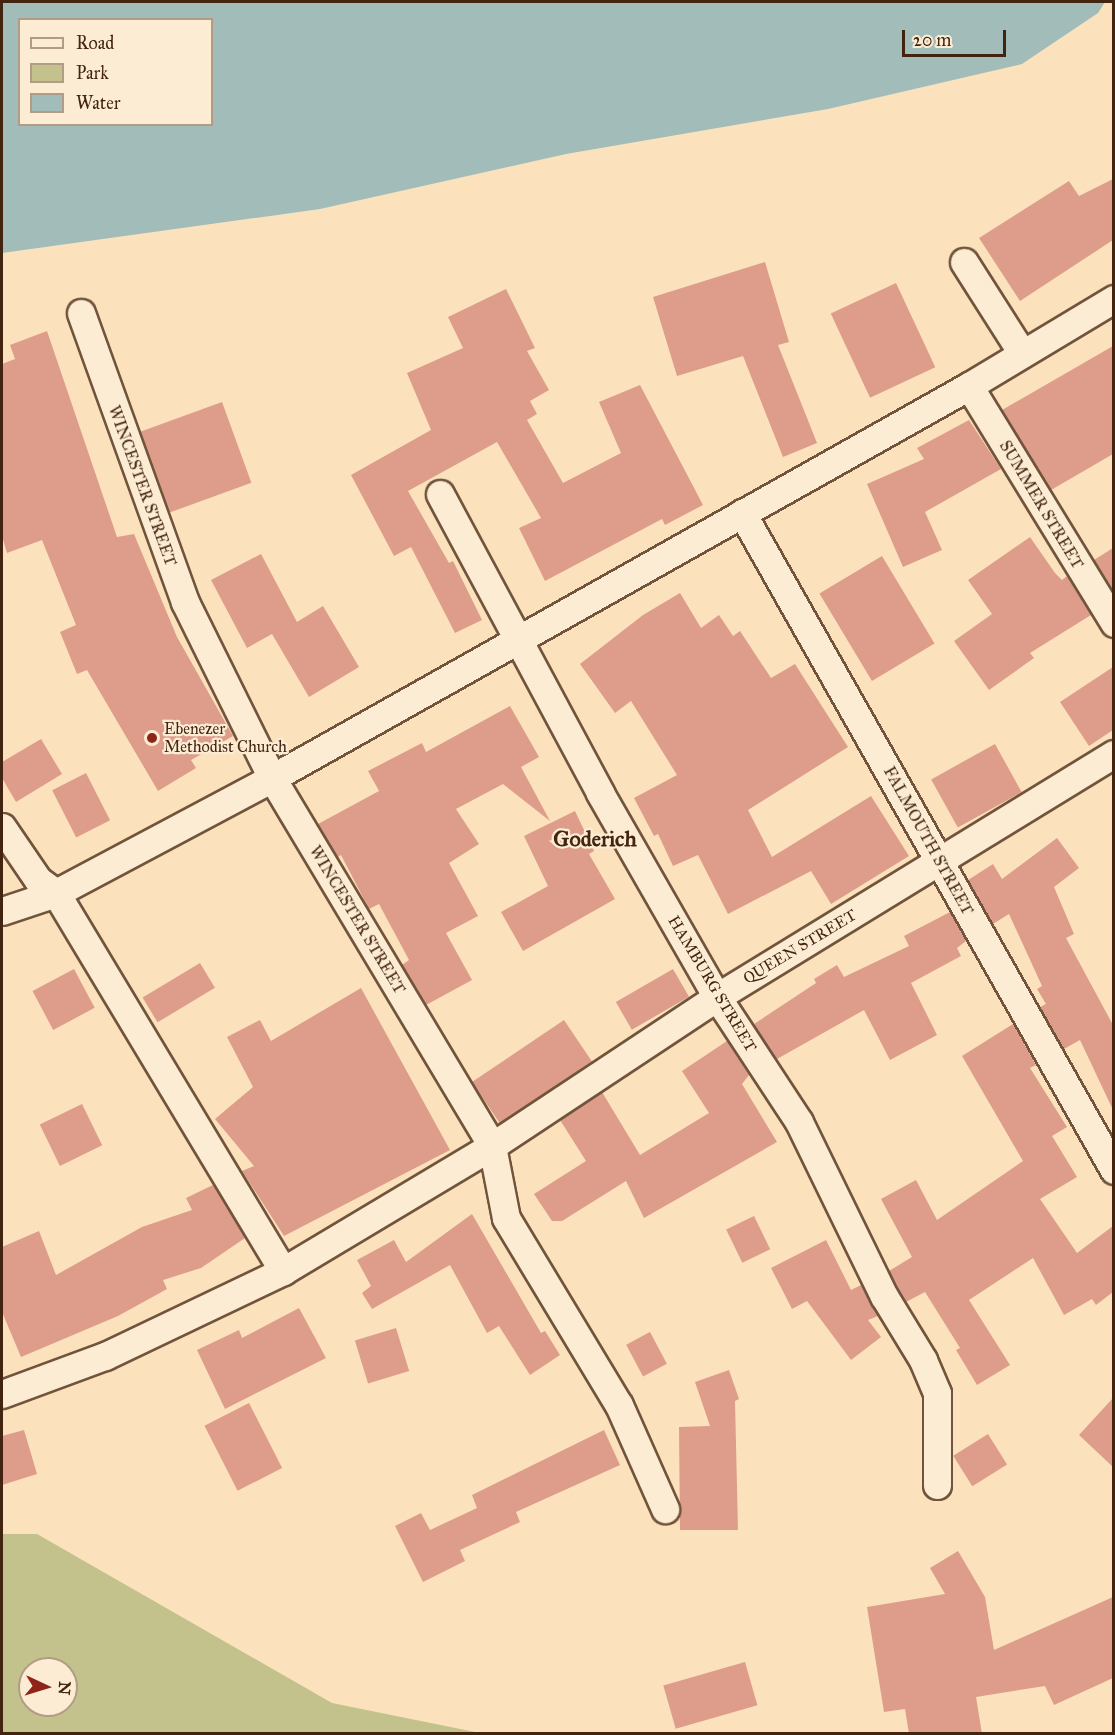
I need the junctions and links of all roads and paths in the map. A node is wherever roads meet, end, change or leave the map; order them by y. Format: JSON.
{"nodes":[{"id":1,"x":963,"y":262,"type":"dead end"},
{"id":2,"x":1113,"y":299,"type":"edge"},
{"id":3,"x":81,"y":313,"type":"dead end"},
{"id":4,"x":1022,"y":353,"type":"junction"},
{"id":5,"x":969,"y":386,"type":"junction"},
{"id":6,"x":440,"y":494,"type":"dead end"},
{"id":7,"x":742,"y":513,"type":"junction"},
{"id":8,"x":1113,"y":623,"type":"edge"},
{"id":9,"x":519,"y":642,"type":"junction"},
{"id":10,"x":1113,"y":754,"type":"edge"},
{"id":11,"x":272,"y":778,"type":"junction"},
{"id":12,"x":2,"y":827,"type":"edge"},
{"id":13,"x":939,"y":860,"type":"junction"},
{"id":14,"x":56,"y":893,"type":"junction"},
{"id":15,"x":2,"y":911,"type":"edge"},
{"id":16,"x":717,"y":997,"type":"junction"},
{"id":17,"x":492,"y":1146,"type":"junction"},
{"id":18,"x":1113,"y":1170,"type":"edge"},
{"id":19,"x":283,"y":1271,"type":"junction"},
{"id":20,"x":2,"y":1394,"type":"edge"},
{"id":21,"x":937,"y":1485,"type":"dead end"},
{"id":22,"x":665,"y":1509,"type":"dead end"}],
"edges":[{"from":1,"to":4,"type":"street"},
{"from":2,"to":4,"type":"street"},
{"from":3,"to":11,"type":"street","name":"WINCESTER STREET"},
{"from":4,"to":5,"type":"street"},
{"from":5,"to":7,"type":"street"},
{"from":5,"to":8,"type":"street","name":"SUMMER STREET"},
{"from":6,"to":9,"type":"street","name":"HAMBURG STREET"},
{"from":7,"to":9,"type":"street"},
{"from":7,"to":13,"type":"street","name":"FALMOUTH STREET"},
{"from":9,"to":11,"type":"street"},
{"from":9,"to":16,"type":"street","name":"HAMBURG STREET"},
{"from":10,"to":13,"type":"street","name":"QUEEN STREET"},
{"from":11,"to":14,"type":"street"},
{"from":11,"to":17,"type":"street","name":"WINCESTER STREET"},
{"from":12,"to":14,"type":"street"},
{"from":13,"to":16,"type":"street","name":"QUEEN STREET"},
{"from":13,"to":18,"type":"street","name":"FALMOUTH STREET"},
{"from":14,"to":15,"type":"street"},
{"from":14,"to":19,"type":"street"},
{"from":16,"to":17,"type":"street","name":"QUEEN STREET"},
{"from":16,"to":21,"type":"street","name":"HAMBURG STREET"},
{"from":17,"to":19,"type":"street","name":"QUEEN STREET"},
{"from":17,"to":22,"type":"street","name":"WINCESTER STREET"},
{"from":19,"to":20,"type":"street","name":"QUEEN STREET"}]}
